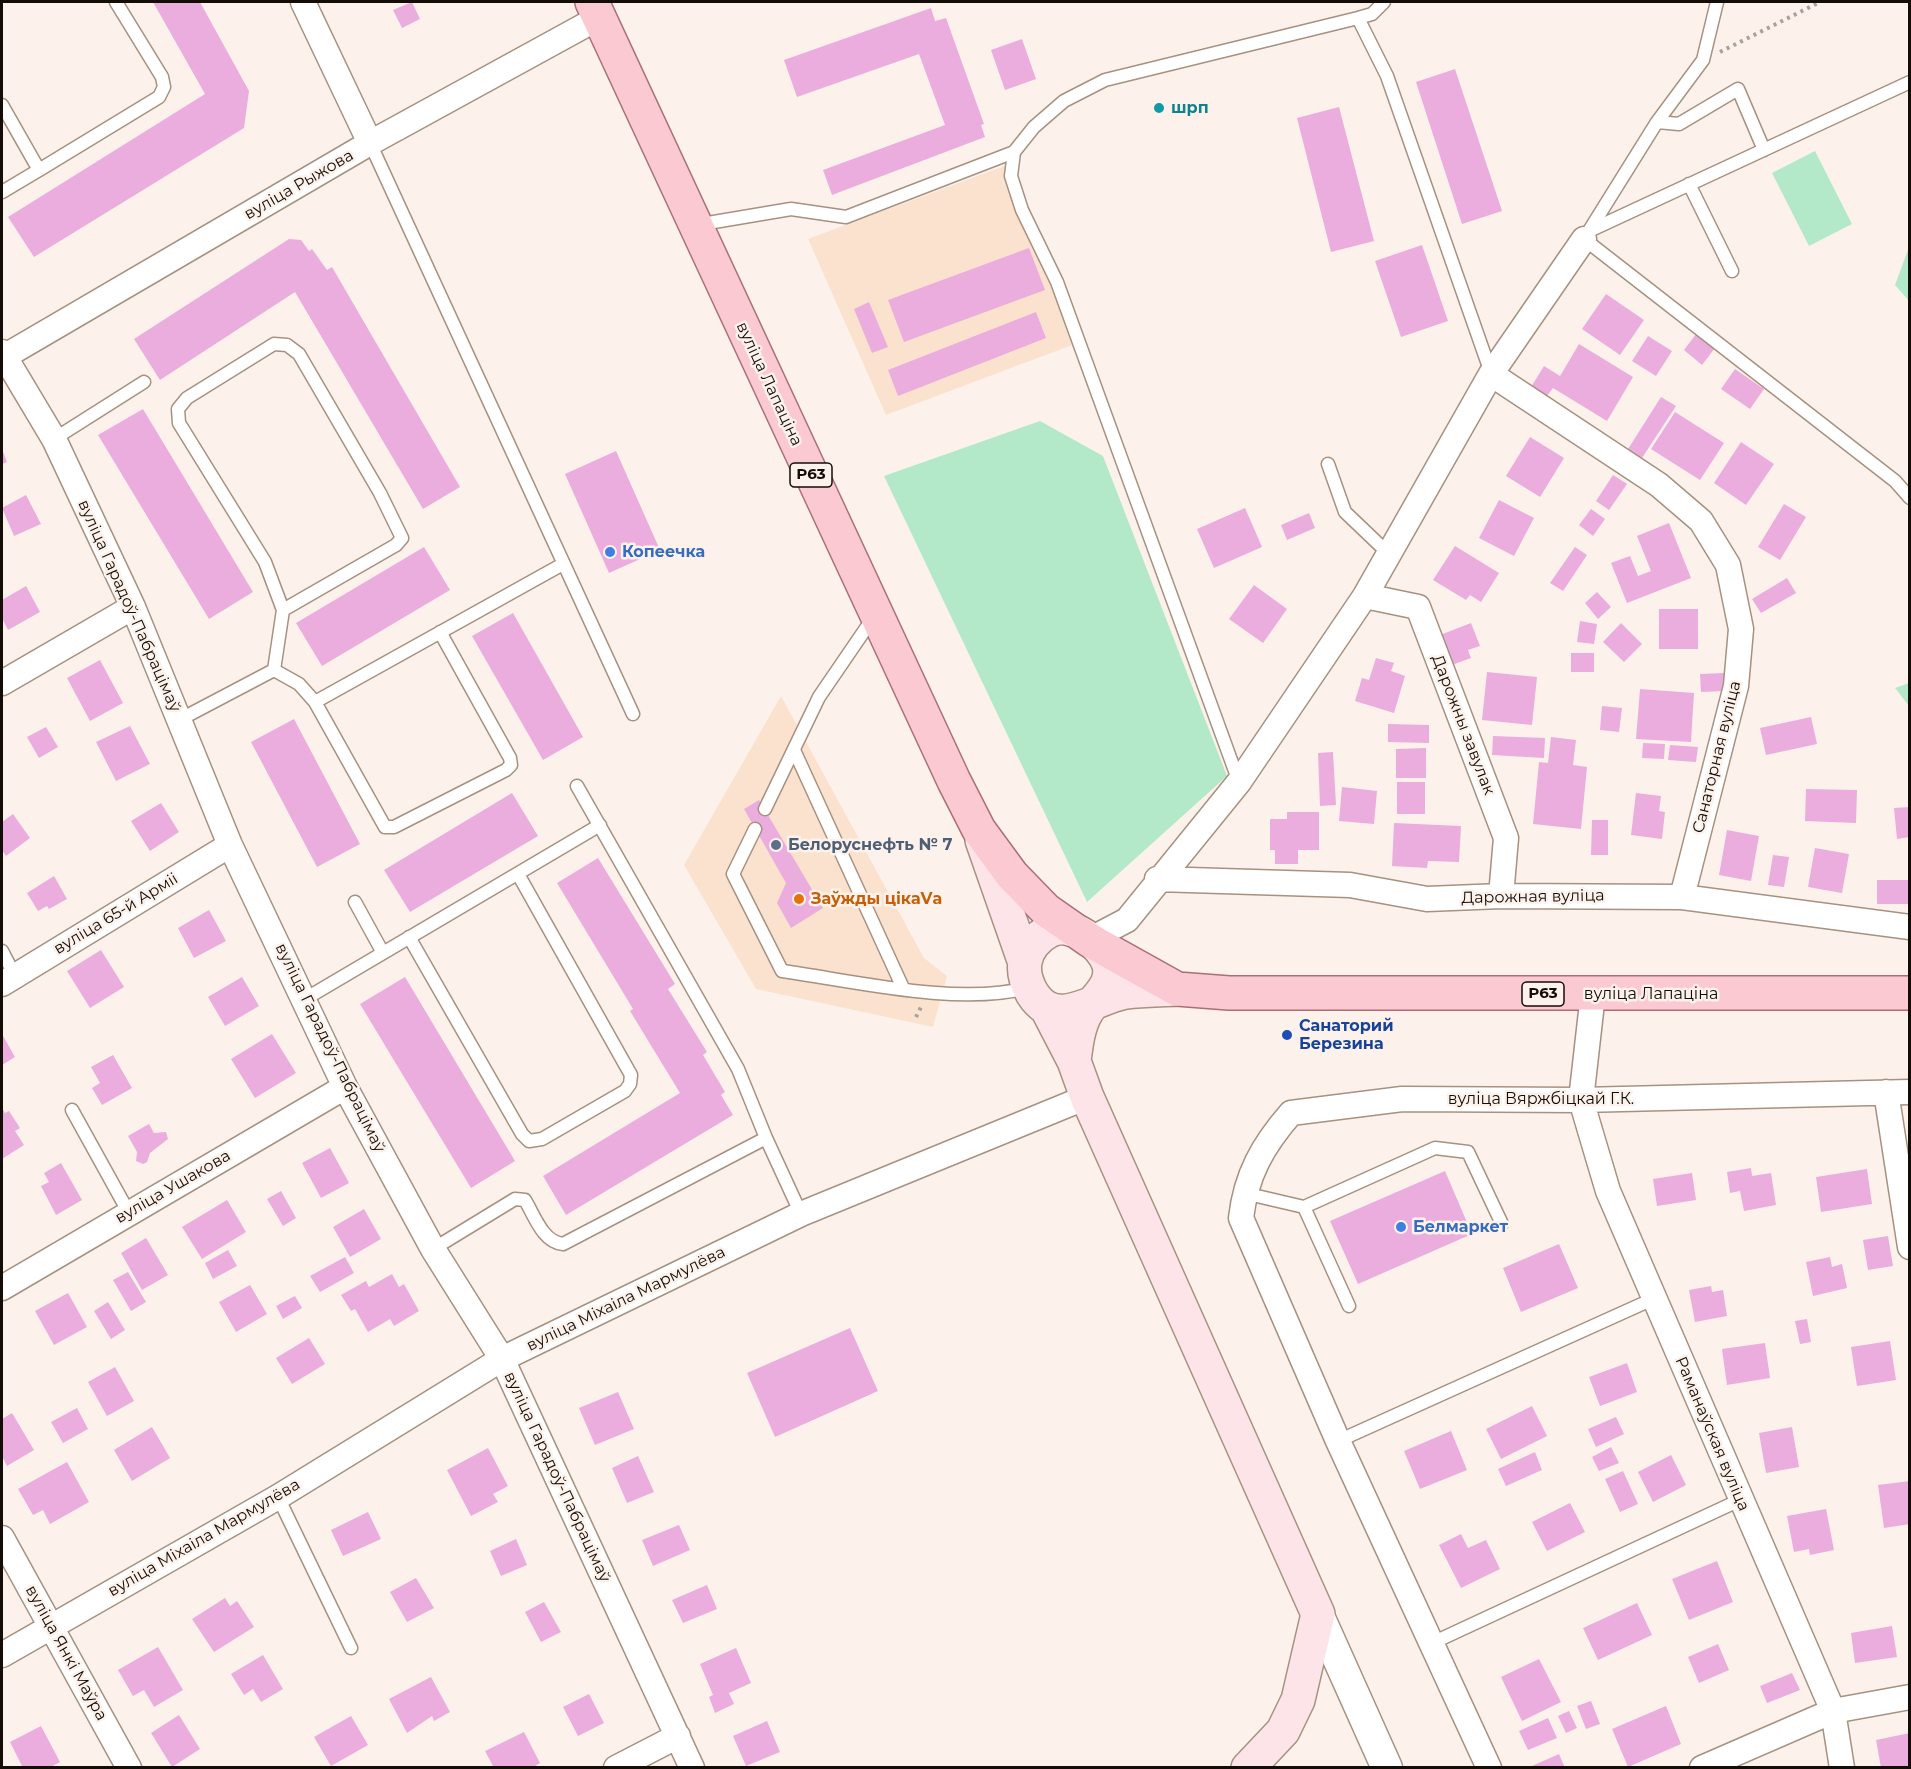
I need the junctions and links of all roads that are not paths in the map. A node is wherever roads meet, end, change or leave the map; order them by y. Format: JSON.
{"nodes":[{"id":1,"x":116,"y":2,"type":"edge"},
{"id":2,"x":303,"y":2,"type":"edge"},
{"id":3,"x":1384,"y":2,"type":"edge"},
{"id":4,"x":1717,"y":2,"type":"edge"},
{"id":5,"x":596,"y":10,"type":"edge"},
{"id":6,"x":1358,"y":18,"type":"junction"},
{"id":7,"x":1910,"y":82,"type":"edge"},
{"id":8,"x":2,"y":105,"type":"edge"},
{"id":9,"x":1657,"y":122,"type":"junction"},
{"id":10,"x":370,"y":143,"type":"junction"},
{"id":11,"x":1764,"y":150,"type":"junction"},
{"id":12,"x":1014,"y":152,"type":"junction"},
{"id":13,"x":39,"y":170,"type":"junction"},
{"id":14,"x":1689,"y":184,"type":"junction"},
{"id":15,"x":2,"y":192,"type":"edge"},
{"id":16,"x":695,"y":226,"type":"junction"},
{"id":17,"x":1586,"y":235,"type":"junction"},
{"id":18,"x":1732,"y":271,"type":"dead end"},
{"id":19,"x":2,"y":356,"type":"edge"},
{"id":20,"x":1491,"y":374,"type":"junction"},
{"id":21,"x":144,"y":382,"type":"dead end"},
{"id":22,"x":54,"y":439,"type":"junction"},
{"id":23,"x":1328,"y":464,"type":"dead end"},
{"id":24,"x":1910,"y":498,"type":"edge"},
{"id":25,"x":1389,"y":554,"type":"junction"},
{"id":26,"x":563,"y":564,"type":"junction"},
{"id":27,"x":1365,"y":596,"type":"junction"},
{"id":28,"x":132,"y":607,"type":"junction"},
{"id":29,"x":283,"y":610,"type":"junction"},
{"id":30,"x":876,"y":614,"type":"junction"},
{"id":31,"x":440,"y":632,"type":"junction"},
{"id":32,"x":274,"y":670,"type":"junction"},
{"id":33,"x":2,"y":682,"type":"edge"},
{"id":34,"x":315,"y":702,"type":"junction"},
{"id":35,"x":633,"y":714,"type":"dead end"},
{"id":36,"x":179,"y":720,"type":"junction"},
{"id":37,"x":794,"y":750,"type":"junction"},
{"id":38,"x":1239,"y":782,"type":"junction"},
{"id":39,"x":577,"y":786,"type":"dead end"},
{"id":40,"x":765,"y":809,"type":"dead end"},
{"id":41,"x":600,"y":825,"type":"junction"},
{"id":42,"x":755,"y":829,"type":"dead end"},
{"id":43,"x":979,"y":830,"type":"junction"},
{"id":44,"x":230,"y":845,"type":"junction"},
{"id":45,"x":518,"y":874,"type":"junction"},
{"id":46,"x":1157,"y":879,"type":"junction"},
{"id":47,"x":1501,"y":896,"type":"junction"},
{"id":48,"x":1682,"y":897,"type":"junction"},
{"id":49,"x":355,"y":902,"type":"dead end"},
{"id":50,"x":1910,"y":927,"type":"edge"},
{"id":51,"x":409,"y":937,"type":"junction"},
{"id":52,"x":1089,"y":940,"type":"junction"},
{"id":53,"x":2,"y":951,"type":"edge"},
{"id":54,"x":383,"y":953,"type":"junction"},
{"id":55,"x":8,"y":980,"type":"edge"},
{"id":56,"x":1034,"y":986,"type":"junction"},
{"id":57,"x":903,"y":988,"type":"junction"},
{"id":58,"x":1177,"y":989,"type":"junction"},
{"id":59,"x":1910,"y":993,"type":"edge"},
{"id":60,"x":1593,"y":994,"type":"junction"},
{"id":61,"x":305,"y":999,"type":"junction"},
{"id":62,"x":1093,"y":1003,"type":"junction"},
{"id":63,"x":1074,"y":1061,"type":"junction"},
{"id":64,"x":345,"y":1087,"type":"junction"},
{"id":65,"x":1886,"y":1092,"type":"junction"},
{"id":66,"x":1910,"y":1092,"type":"edge"},
{"id":67,"x":1087,"y":1097,"type":"junction"},
{"id":68,"x":1581,"y":1100,"type":"junction"},
{"id":69,"x":72,"y":1110,"type":"dead end"},
{"id":70,"x":766,"y":1138,"type":"junction"},
{"id":71,"x":1244,"y":1193,"type":"junction"},
{"id":72,"x":1304,"y":1207,"type":"junction"},
{"id":73,"x":129,"y":1213,"type":"junction"},
{"id":74,"x":801,"y":1214,"type":"junction"},
{"id":75,"x":1502,"y":1224,"type":"dead end"},
{"id":76,"x":1910,"y":1247,"type":"edge"},
{"id":77,"x":433,"y":1249,"type":"junction"},
{"id":78,"x":2,"y":1288,"type":"edge"},
{"id":79,"x":1653,"y":1299,"type":"junction"},
{"id":80,"x":1350,"y":1306,"type":"dead end"},
{"id":81,"x":502,"y":1359,"type":"junction"},
{"id":82,"x":1338,"y":1441,"type":"junction"},
{"id":83,"x":278,"y":1497,"type":"junction"},
{"id":84,"x":1740,"y":1500,"type":"junction"},
{"id":85,"x":2,"y":1539,"type":"edge"},
{"id":86,"x":1318,"y":1614,"type":"junction"},
{"id":87,"x":52,"y":1626,"type":"junction"},
{"id":88,"x":1430,"y":1644,"type":"junction"},
{"id":89,"x":351,"y":1648,"type":"dead end"},
{"id":90,"x":2,"y":1655,"type":"edge"},
{"id":91,"x":1910,"y":1697,"type":"edge"},
{"id":92,"x":1833,"y":1711,"type":"junction"},
{"id":93,"x":678,"y":1736,"type":"junction"},
{"id":94,"x":129,"y":1767,"type":"edge"},
{"id":95,"x":616,"y":1767,"type":"edge"},
{"id":96,"x":692,"y":1767,"type":"edge"},
{"id":97,"x":1248,"y":1767,"type":"edge"},
{"id":98,"x":1387,"y":1767,"type":"edge"},
{"id":99,"x":1489,"y":1767,"type":"edge"},
{"id":100,"x":1702,"y":1767,"type":"edge"},
{"id":101,"x":1842,"y":1767,"type":"edge"}],
"edges":[{"from":1,"to":13,"type":"lane"},
{"from":2,"to":10,"type":"street"},
{"from":3,"to":6,"type":"lane"},
{"from":4,"to":9,"type":"lane"},
{"from":5,"to":10,"type":"street","name":"вуліца Рыжова"},
{"from":5,"to":16,"type":"main road","name":"вуліца Лапаціна","number":"Р63"},
{"from":6,"to":12,"type":"lane"},
{"from":6,"to":20,"type":"lane"},
{"from":7,"to":11,"type":"lane"},
{"from":8,"to":13,"type":"lane"},
{"from":9,"to":11,"type":"lane"},
{"from":9,"to":17,"type":"lane"},
{"from":10,"to":19,"type":"street","name":"вуліца Рыжова"},
{"from":10,"to":26,"type":"lane"},
{"from":11,"to":14,"type":"lane"},
{"from":12,"to":16,"type":"lane"},
{"from":12,"to":38,"type":"lane"},
{"from":13,"to":15,"type":"lane"},
{"from":14,"to":17,"type":"lane"},
{"from":14,"to":18,"type":"lane"},
{"from":16,"to":30,"type":"main road","name":"вуліца Лапаціна","number":"Р63"},
{"from":17,"to":20,"type":"street"},
{"from":17,"to":24,"type":"lane"},
{"from":19,"to":22,"type":"street","name":"вуліца Гарадоў-Пабрацімаў"},
{"from":20,"to":25,"type":"street"},
{"from":20,"to":48,"type":"street","name":"Санаторная вуліца"},
{"from":21,"to":22,"type":"lane"},
{"from":22,"to":28,"type":"street","name":"вуліца Гарадоў-Пабрацімаў"},
{"from":23,"to":25,"type":"lane"},
{"from":25,"to":27,"type":"street"},
{"from":26,"to":31,"type":"lane"},
{"from":26,"to":35,"type":"lane"},
{"from":27,"to":38,"type":"street"},
{"from":27,"to":47,"type":"street","name":"Дарожны завулак"},
{"from":28,"to":33,"type":"street"},
{"from":28,"to":36,"type":"street","name":"вуліца Гарадоў-Пабрацімаў"},
{"from":29,"to":29,"type":"lane"},
{"from":29,"to":32,"type":"lane"},
{"from":30,"to":37,"type":"lane"},
{"from":30,"to":43,"type":"main road","name":"вуліца Лапаціна","number":"Р63"},
{"from":31,"to":34,"type":"lane"},
{"from":31,"to":34,"type":"lane"},
{"from":32,"to":34,"type":"lane"},
{"from":32,"to":36,"type":"lane"},
{"from":36,"to":44,"type":"street","name":"вуліца Гарадоў-Пабрацімаў"},
{"from":37,"to":40,"type":"lane"},
{"from":37,"to":57,"type":"lane"},
{"from":38,"to":46,"type":"street"},
{"from":39,"to":41,"type":"lane"},
{"from":41,"to":45,"type":"lane"},
{"from":41,"to":70,"type":"lane"},
{"from":42,"to":57,"type":"lane"},
{"from":43,"to":52,"type":"main road","name":"вуліца Лапаціна","number":"Р63"},
{"from":43,"to":56,"type":"main road","name":"вуліца Лапаціна","number":"Р63"},
{"from":44,"to":55,"type":"street","name":"вуліца 65-й Арміі"},
{"from":44,"to":61,"type":"street","name":"вуліца Гарадоў-Пабрацімаў"},
{"from":45,"to":51,"type":"lane"},
{"from":45,"to":51,"type":"lane"},
{"from":46,"to":47,"type":"street","name":"Дарожная вуліца"},
{"from":46,"to":52,"type":"street"},
{"from":47,"to":48,"type":"street","name":"Дарожная вуліца"},
{"from":48,"to":50,"type":"street","name":"Дарожная вуліца"},
{"from":49,"to":54,"type":"lane"},
{"from":51,"to":54,"type":"lane"},
{"from":52,"to":56,"type":"main road","name":"вуліца Лапаціна","number":"Р63"},
{"from":52,"to":58,"type":"main road","name":"вуліца Лапаціна","number":"Р63"},
{"from":52,"to":62,"type":"main road","name":"вуліца Лапаціна","number":"Р63"},
{"from":53,"to":55,"type":"lane"},
{"from":54,"to":61,"type":"lane"},
{"from":56,"to":57,"type":"lane"},
{"from":56,"to":62,"type":"main road","name":"вуліца Лапаціна","number":"Р63"},
{"from":56,"to":63,"type":"main road"},
{"from":58,"to":60,"type":"main road","name":"вуліца Лапаціна","number":"Р63"},
{"from":58,"to":62,"type":"main road","name":"вуліца Лапаціна","number":"Р63"},
{"from":59,"to":60,"type":"main road","name":"вуліца Лапаціна","number":"Р63"},
{"from":60,"to":68,"type":"street"},
{"from":61,"to":64,"type":"street","name":"вуліца Гарадоў-Пабрацімаў"},
{"from":62,"to":63,"type":"main road"},
{"from":63,"to":67,"type":"main road"},
{"from":64,"to":73,"type":"street","name":"вуліца Ушакова"},
{"from":64,"to":77,"type":"street","name":"вуліца Гарадоў-Пабрацімаў"},
{"from":65,"to":66,"type":"street","name":"вуліца Вяржбіцкай Г.К."},
{"from":65,"to":68,"type":"street","name":"вуліца Вяржбіцкай Г.К."},
{"from":65,"to":76,"type":"street"},
{"from":67,"to":74,"type":"street","name":"вуліца Міхаіла Мармулёва"},
{"from":67,"to":86,"type":"main road"},
{"from":68,"to":71,"type":"street","name":"вуліца Вяржбіцкай Г.К."},
{"from":68,"to":79,"type":"street","name":"Раманаўская вуліца"},
{"from":69,"to":73,"type":"lane"},
{"from":70,"to":74,"type":"lane"},
{"from":70,"to":77,"type":"lane"},
{"from":71,"to":72,"type":"lane"},
{"from":71,"to":82,"type":"street"},
{"from":72,"to":75,"type":"lane"},
{"from":72,"to":80,"type":"lane"},
{"from":73,"to":78,"type":"street","name":"вуліца Ушакова"},
{"from":74,"to":81,"type":"street","name":"вуліца Міхаіла Мармулёва"},
{"from":77,"to":81,"type":"street","name":"вуліца Гарадоў-Пабрацімаў"},
{"from":79,"to":82,"type":"lane"},
{"from":79,"to":84,"type":"street","name":"Раманаўская вуліца"},
{"from":81,"to":83,"type":"street","name":"вуліца Міхаіла Мармулёва"},
{"from":81,"to":93,"type":"street","name":"вуліца Гарадоў-Пабрацімаў"},
{"from":82,"to":88,"type":"street"},
{"from":83,"to":87,"type":"street","name":"вуліца Міхаіла Мармулёва"},
{"from":83,"to":89,"type":"lane"},
{"from":84,"to":88,"type":"lane"},
{"from":84,"to":92,"type":"street","name":"Раманаўская вуліца"},
{"from":85,"to":87,"type":"street","name":"вуліца Янкі Маўра"},
{"from":86,"to":97,"type":"main road"},
{"from":86,"to":98,"type":"street"},
{"from":87,"to":90,"type":"street","name":"вуліца Міхаіла Мармулёва"},
{"from":87,"to":94,"type":"street","name":"вуліца Янкі Маўра"},
{"from":88,"to":99,"type":"street"},
{"from":91,"to":92,"type":"street"},
{"from":92,"to":100,"type":"street"},
{"from":92,"to":101,"type":"street","name":"Раманаўская вуліца"},
{"from":93,"to":95,"type":"street"},
{"from":93,"to":96,"type":"street","name":"вуліца Гарадоў-Пабрацімаў"}]}
